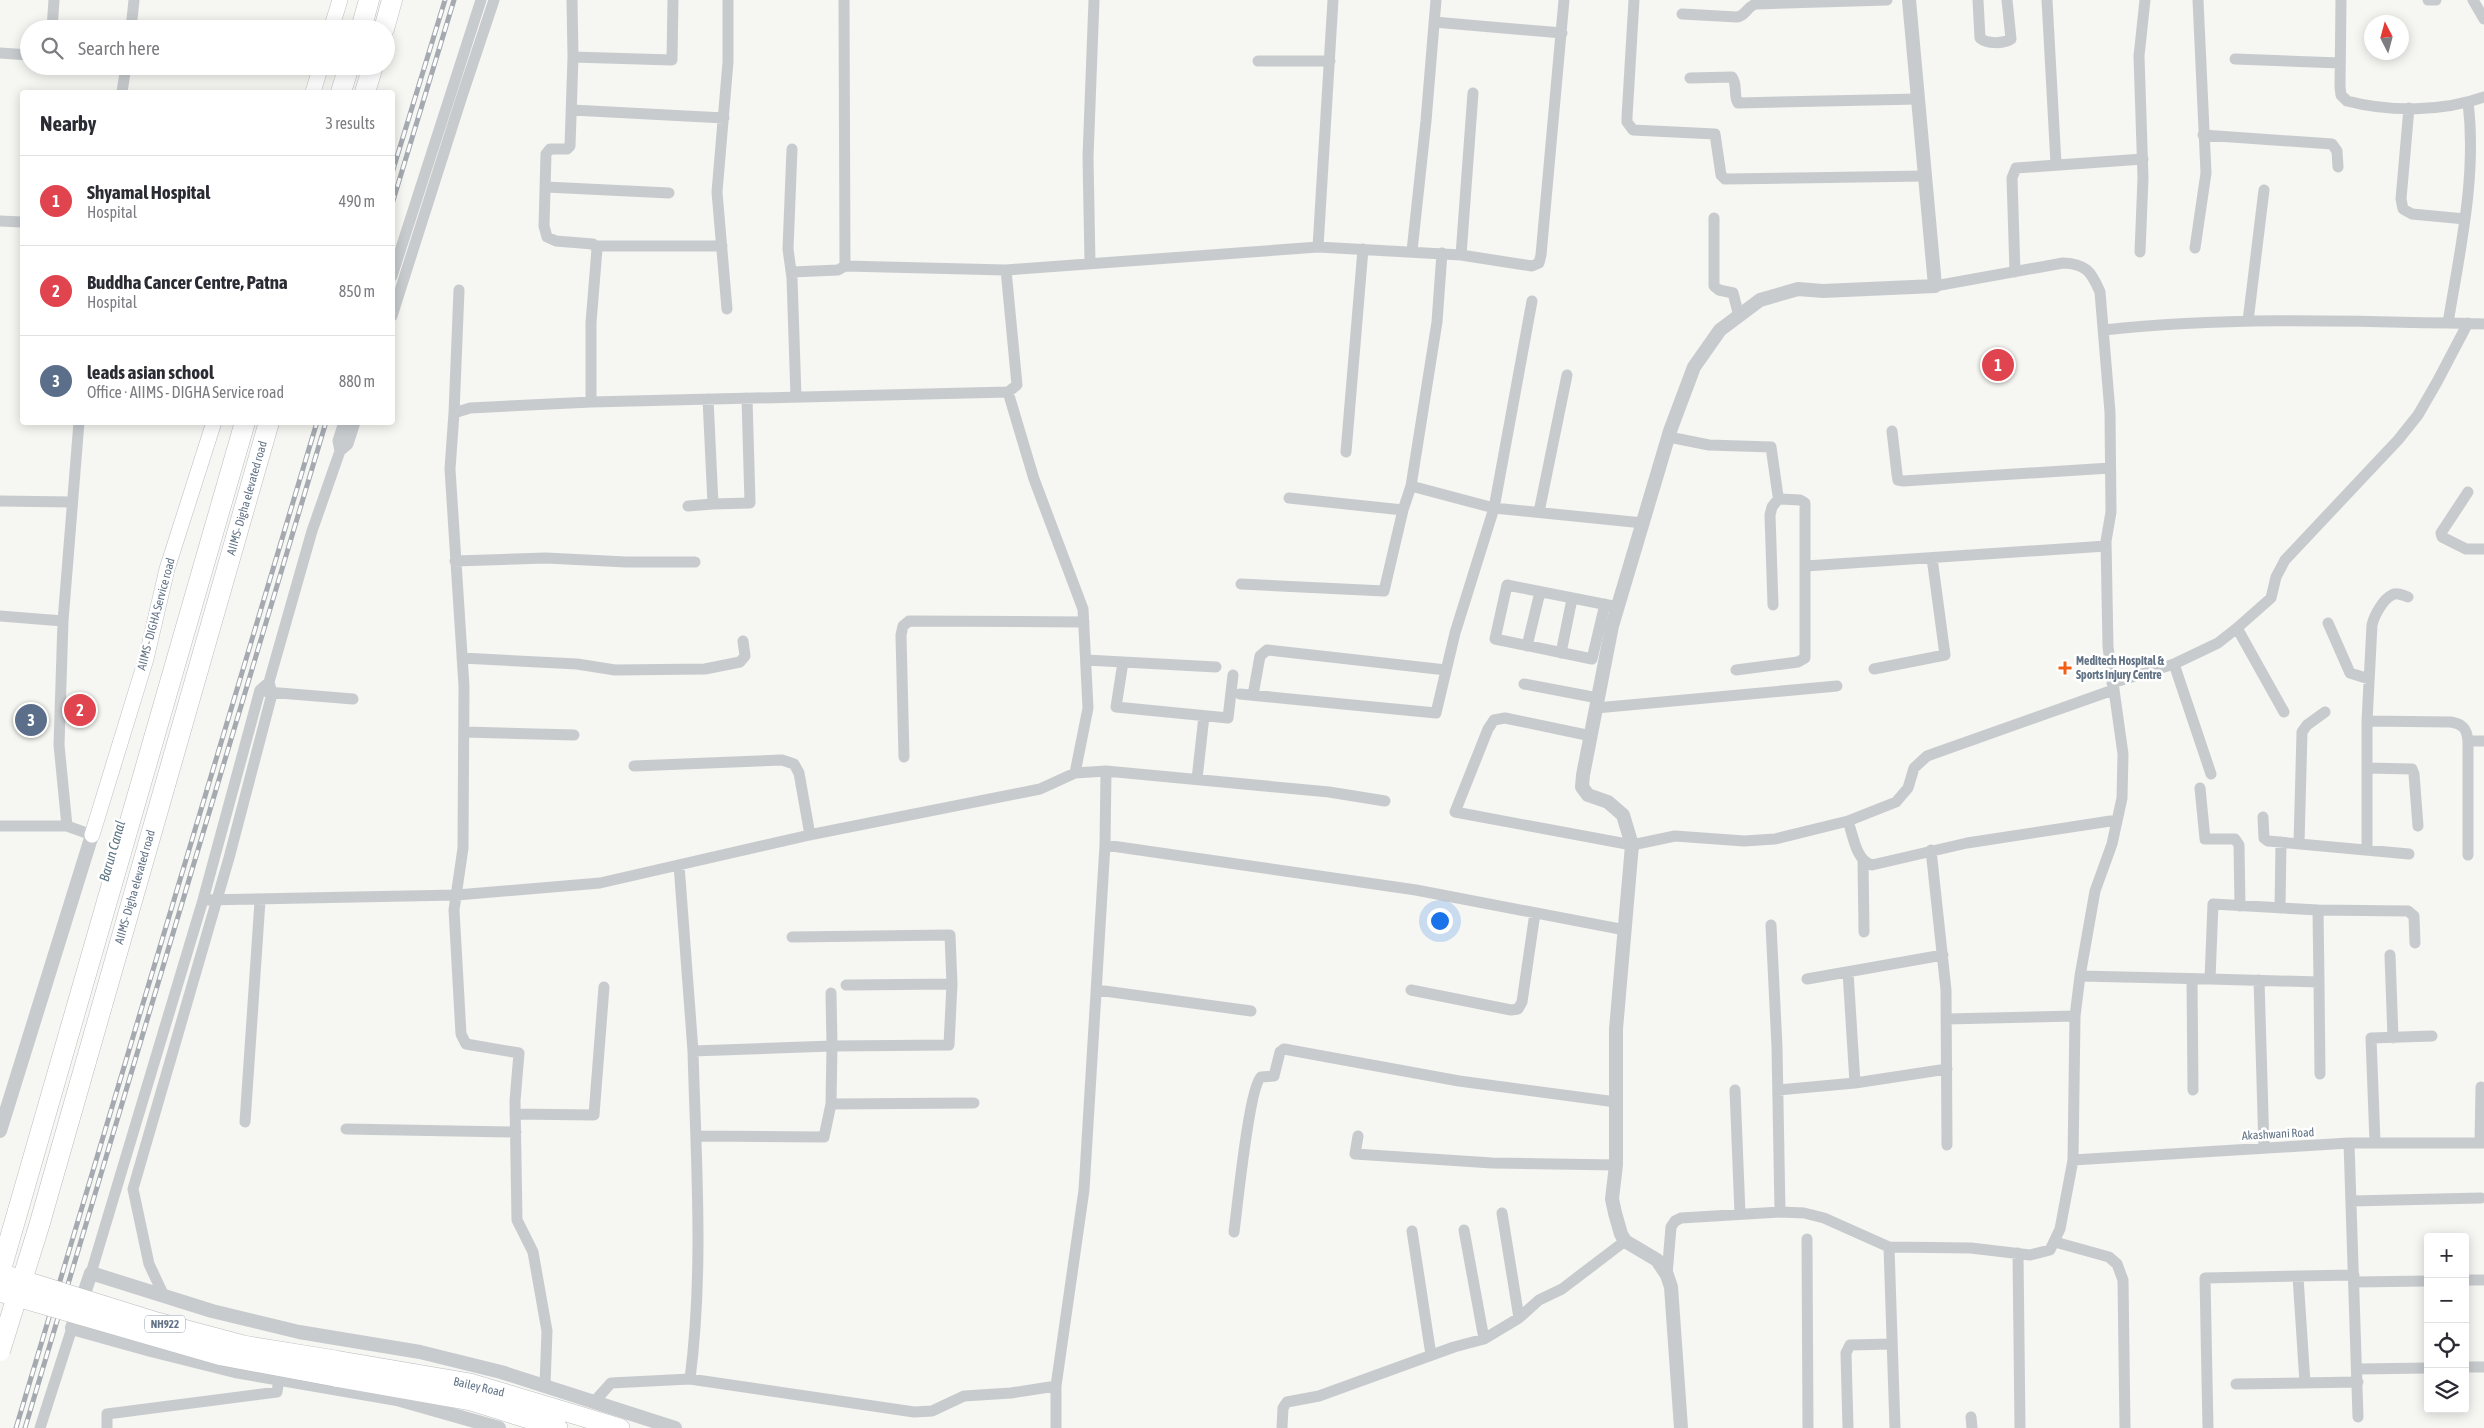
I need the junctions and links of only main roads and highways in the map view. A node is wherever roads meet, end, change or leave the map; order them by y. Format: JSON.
{"nodes":[{"id":1,"x":340,"y":0,"type":"edge"},
{"id":2,"x":369,"y":0,"type":"edge"},
{"id":3,"x":392,"y":0,"type":"edge"},
{"id":4,"x":334,"y":20,"type":"edge"},
{"id":5,"x":363,"y":20,"type":"edge"},
{"id":6,"x":386,"y":20,"type":"edge"},
{"id":7,"x":318,"y":75,"type":"edge"},
{"id":8,"x":346,"y":75,"type":"edge"},
{"id":9,"x":370,"y":75,"type":"edge"},
{"id":10,"x":314,"y":90,"type":"edge"},
{"id":11,"x":342,"y":90,"type":"edge"},
{"id":12,"x":366,"y":90,"type":"edge"},
{"id":13,"x":213,"y":425,"type":"edge"},
{"id":14,"x":244,"y":425,"type":"edge"},
{"id":15,"x":268,"y":425,"type":"edge"},
{"id":16,"x":92,"y":835,"type":"road end"},
{"id":17,"x":0,"y":1273,"type":"edge"},
{"id":18,"x":0,"y":1292,"type":"edge"},
{"id":19,"x":0,"y":1351,"type":"edge"},
{"id":20,"x":332,"y":1375,"type":"junction"},
{"id":21,"x":558,"y":1428,"type":"edge"},
{"id":22,"x":620,"y":1428,"type":"edge"}],
"edges":[{"from":1,"to":4,"type":"main road"},
{"from":2,"to":5,"type":"highway"},
{"from":3,"to":6,"type":"highway"},
{"from":7,"to":10,"type":"main road"},
{"from":8,"to":11,"type":"highway"},
{"from":9,"to":12,"type":"highway"},
{"from":13,"to":16,"type":"main road","name":"AIIMS - DIGHA Service road"},
{"from":14,"to":17,"type":"highway","name":"AIIMS- Digha elevated road","bridge":true},
{"from":15,"to":19,"type":"highway","name":"AIIMS- Digha elevated road","bridge":true},
{"from":17,"to":20,"type":"highway","number":"NH922","bridge":true},
{"from":18,"to":20,"type":"highway","number":"NH922","bridge":true},
{"from":20,"to":21,"type":"highway","number":"NH922"},
{"from":20,"to":22,"type":"highway","name":"Bailey Road","number":"NH922"}]}
